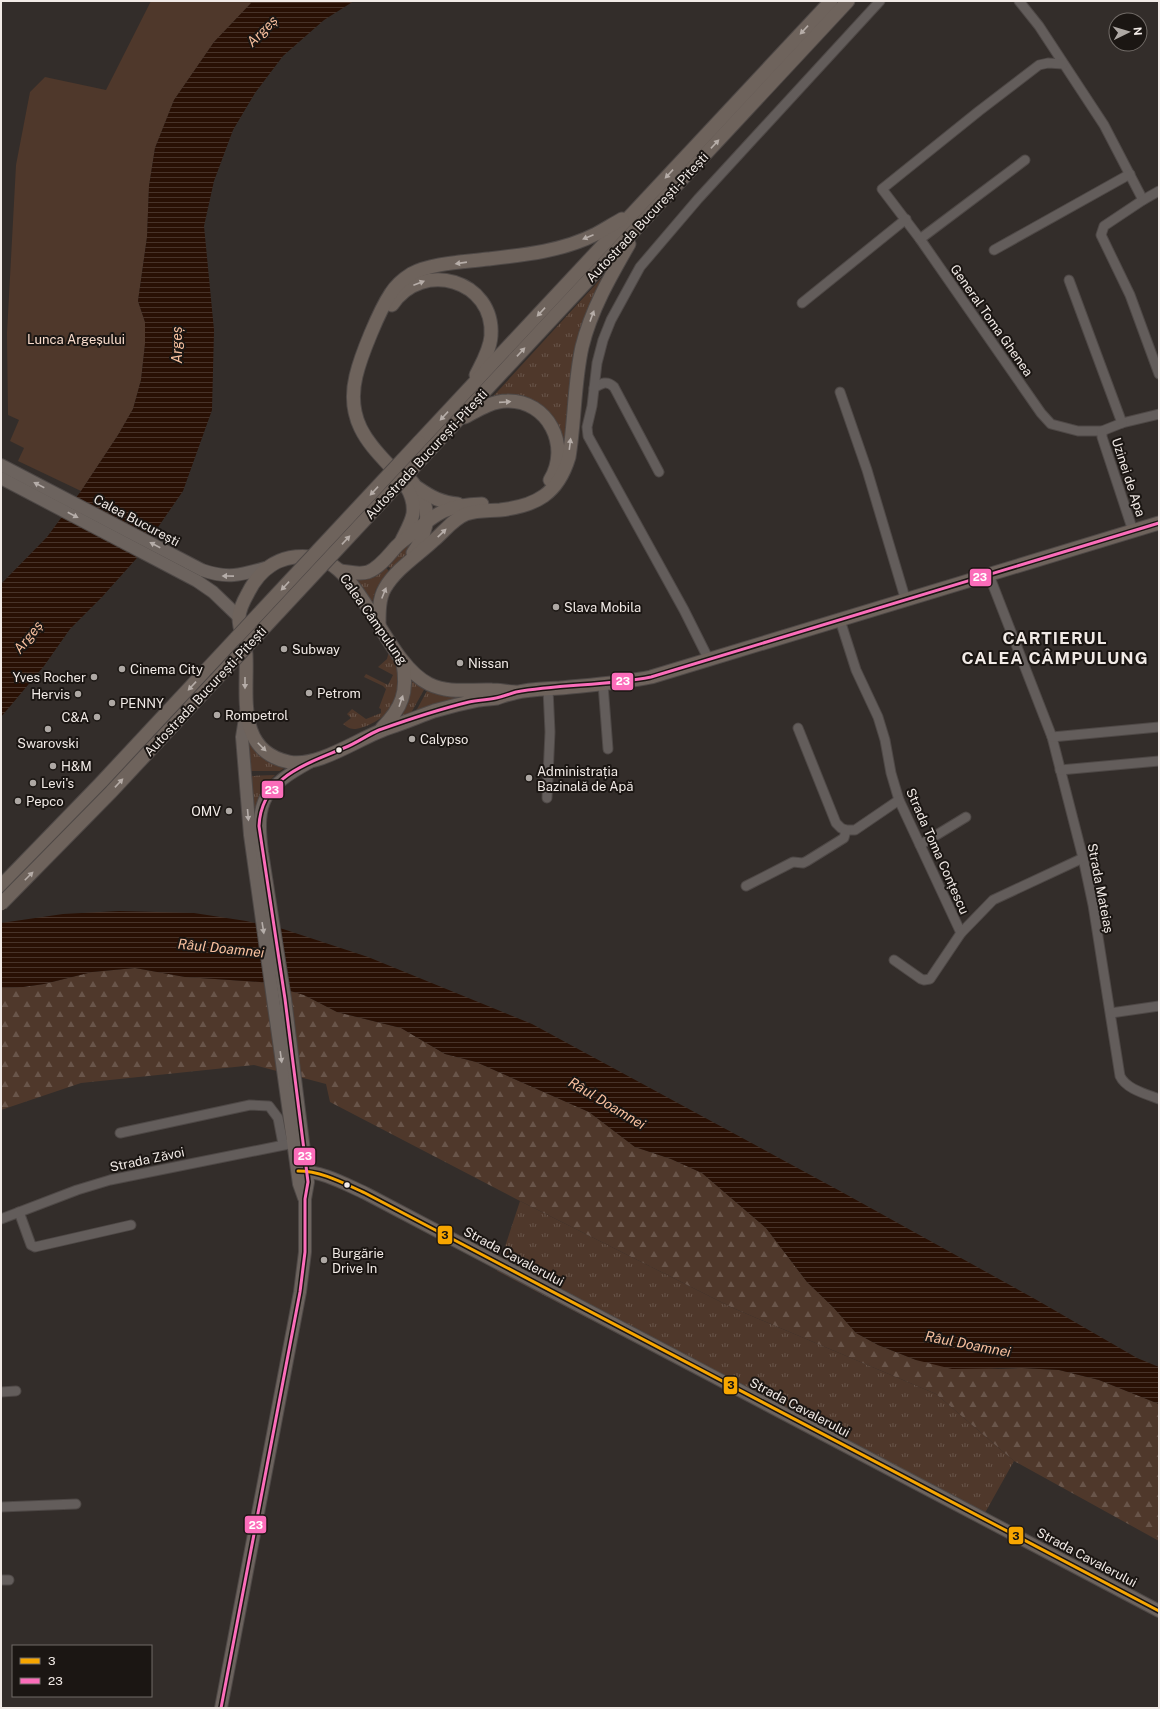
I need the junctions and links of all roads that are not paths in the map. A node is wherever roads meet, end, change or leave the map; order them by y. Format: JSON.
{"nodes":[{"id":1,"x":831,"y":1,"type":"edge"},
{"id":2,"x":848,"y":1,"type":"edge"},
{"id":3,"x":880,"y":1,"type":"edge"},
{"id":4,"x":1019,"y":1,"type":"edge"},
{"id":5,"x":1063,"y":64,"type":"junction"},
{"id":6,"x":1025,"y":160,"type":"dead end"},
{"id":7,"x":1130,"y":174,"type":"junction"},
{"id":8,"x":1159,"y":191,"type":"edge"},
{"id":9,"x":1143,"y":200,"type":"junction"},
{"id":10,"x":634,"y":211,"type":"junction"},
{"id":11,"x":906,"y":219,"type":"junction"},
{"id":12,"x":641,"y":223,"type":"junction"},
{"id":13,"x":920,"y":239,"type":"junction"},
{"id":14,"x":994,"y":250,"type":"dead end"},
{"id":15,"x":1069,"y":280,"type":"dead end"},
{"id":16,"x":802,"y":303,"type":"dead end"},
{"id":17,"x":1159,"y":374,"type":"edge"},
{"id":18,"x":594,"y":388,"type":"junction"},
{"id":19,"x":469,"y":389,"type":"junction"},
{"id":20,"x":840,"y":392,"type":"dead end"},
{"id":21,"x":1159,"y":414,"type":"edge"},
{"id":22,"x":456,"y":422,"type":"junction"},
{"id":23,"x":1122,"y":423,"type":"junction"},
{"id":24,"x":1102,"y":431,"type":"junction"},
{"id":25,"x":424,"y":447,"type":"junction"},
{"id":26,"x":1,"y":465,"type":"edge"},
{"id":27,"x":659,"y":472,"type":"dead end"},
{"id":28,"x":1,"y":478,"type":"edge"},
{"id":29,"x":417,"y":487,"type":"junction"},
{"id":30,"x":468,"y":504,"type":"junction"},
{"id":31,"x":426,"y":520,"type":"junction"},
{"id":32,"x":1159,"y":523,"type":"edge"},
{"id":33,"x":1133,"y":531,"type":"junction"},
{"id":34,"x":401,"y":542,"type":"junction"},
{"id":35,"x":186,"y":568,"type":"junction"},
{"id":36,"x":265,"y":568,"type":"junction"},
{"id":37,"x":403,"y":568,"type":"junction"},
{"id":38,"x":341,"y":571,"type":"junction"},
{"id":39,"x":989,"y":575,"type":"junction"},
{"id":40,"x":906,"y":601,"type":"junction"},
{"id":41,"x":239,"y":617,"type":"junction"},
{"id":42,"x":840,"y":620,"type":"junction"},
{"id":43,"x":379,"y":624,"type":"junction"},
{"id":44,"x":709,"y":660,"type":"junction"},
{"id":45,"x":404,"y":664,"type":"junction"},
{"id":46,"x":603,"y":684,"type":"junction"},
{"id":47,"x":548,"y":689,"type":"junction"},
{"id":48,"x":515,"y":692,"type":"junction"},
{"id":49,"x":246,"y":712,"type":"junction"},
{"id":50,"x":1159,"y":727,"type":"edge"},
{"id":51,"x":798,"y":728,"type":"dead end"},
{"id":52,"x":379,"y":730,"type":"junction"},
{"id":53,"x":1052,"y":737,"type":"junction"},
{"id":54,"x":608,"y":749,"type":"dead end"},
{"id":55,"x":1159,"y":761,"type":"edge"},
{"id":56,"x":310,"y":762,"type":"junction"},
{"id":57,"x":1060,"y":770,"type":"junction"},
{"id":58,"x":547,"y":798,"type":"dead end"},
{"id":59,"x":899,"y":800,"type":"junction"},
{"id":60,"x":966,"y":817,"type":"dead end"},
{"id":61,"x":846,"y":830,"type":"junction"},
{"id":62,"x":920,"y":845,"type":"junction"},
{"id":63,"x":1083,"y":858,"type":"junction"},
{"id":64,"x":1,"y":886,"type":"edge"},
{"id":65,"x":746,"y":886,"type":"dead end"},
{"id":66,"x":262,"y":888,"type":"junction"},
{"id":67,"x":1,"y":904,"type":"edge"},
{"id":68,"x":961,"y":933,"type":"junction"},
{"id":69,"x":894,"y":960,"type":"dead end"},
{"id":70,"x":1159,"y":1006,"type":"edge"},
{"id":71,"x":1111,"y":1013,"type":"junction"},
{"id":72,"x":1159,"y":1099,"type":"edge"},
{"id":73,"x":120,"y":1133,"type":"dead end"},
{"id":74,"x":293,"y":1143,"type":"junction"},
{"id":75,"x":302,"y":1171,"type":"junction"},
{"id":76,"x":19,"y":1212,"type":"junction"},
{"id":77,"x":1,"y":1219,"type":"edge"},
{"id":78,"x":131,"y":1225,"type":"dead end"},
{"id":79,"x":16,"y":1391,"type":"dead end"},
{"id":80,"x":1,"y":1392,"type":"edge"},
{"id":81,"x":76,"y":1504,"type":"dead end"},
{"id":82,"x":1,"y":1507,"type":"edge"},
{"id":83,"x":1159,"y":1611,"type":"edge"},
{"id":84,"x":221,"y":1708,"type":"edge"}],
"edges":[{"from":1,"to":10,"type":"highway","name":"Autostrada București-Pitești","one_way":true},
{"from":12,"to":2,"type":"highway","name":"Autostrada București-Pitești","one_way":true},
{"from":3,"to":18,"type":"street"},
{"from":4,"to":5,"type":"street"},
{"from":5,"to":7,"type":"street"},
{"from":5,"to":11,"type":"street","name":"General Toma Ghenea"},
{"from":6,"to":13,"type":"street"},
{"from":7,"to":9,"type":"street"},
{"from":7,"to":14,"type":"street"},
{"from":8,"to":9,"type":"street"},
{"from":9,"to":17,"type":"street"},
{"from":10,"to":19,"type":"highway","name":"Autostrada București-Pitești","one_way":true},
{"from":10,"to":34,"type":"highway","one_way":true},
{"from":11,"to":13,"type":"street","name":"General Toma Ghenea"},
{"from":11,"to":16,"type":"street"},
{"from":22,"to":12,"type":"highway","name":"Autostrada București-Pitești","one_way":true},
{"from":37,"to":12,"type":"highway","one_way":true},
{"from":13,"to":24,"type":"street","name":"General Toma Ghenea"},
{"from":15,"to":23,"type":"street"},
{"from":18,"to":27,"type":"street"},
{"from":18,"to":44,"type":"street"},
{"from":19,"to":25,"type":"highway","name":"Autostrada București-Pitești","one_way":true},
{"from":29,"to":19,"type":"highway","one_way":true},
{"from":20,"to":40,"type":"street"},
{"from":21,"to":23,"type":"street"},
{"from":22,"to":25,"type":"highway","name":"Autostrada București-Pitești"},
{"from":22,"to":30,"type":"highway","one_way":true},
{"from":23,"to":24,"type":"street"},
{"from":24,"to":33,"type":"street","name":"Uzinei de Apa"},
{"from":25,"to":64,"type":"highway","name":"Autostrada București-Pitești","one_way":true,"bridge":true},
{"from":67,"to":25,"type":"highway","name":"Autostrada București-Pitești","one_way":true,"bridge":true},
{"from":35,"to":26,"type":"main road","name":"Calea București","one_way":true},
{"from":28,"to":35,"type":"main road","name":"Calea București","one_way":true},
{"from":29,"to":30,"type":"highway"},
{"from":29,"to":31,"type":"highway"},
{"from":30,"to":31,"type":"highway"},
{"from":31,"to":34,"type":"highway"},
{"from":31,"to":37,"type":"highway"},
{"from":32,"to":33,"type":"highway","name":"Calea Câmpulung"},
{"from":33,"to":39,"type":"highway","name":"Calea Câmpulung"},
{"from":34,"to":38,"type":"highway"},
{"from":36,"to":35,"type":"main road","name":"Calea București","one_way":true},
{"from":35,"to":41,"type":"main road","name":"Calea București"},
{"from":36,"to":38,"type":"highway","name":"Calea Câmpulung"},
{"from":36,"to":41,"type":"highway","name":"Calea Câmpulung"},
{"from":43,"to":37,"type":"highway","one_way":true},
{"from":38,"to":43,"type":"highway","name":"Calea Câmpulung"},
{"from":39,"to":40,"type":"highway","name":"Calea Câmpulung"},
{"from":39,"to":53,"type":"street","name":"Strada Mateiaș"},
{"from":40,"to":42,"type":"highway","name":"Calea Câmpulung"},
{"from":41,"to":49,"type":"highway","name":"Calea Câmpulung","one_way":true},
{"from":42,"to":44,"type":"highway","name":"Calea Câmpulung"},
{"from":42,"to":59,"type":"street","name":"Strada Toma Conțescu"},
{"from":43,"to":45,"type":"highway","name":"Calea Câmpulung"},
{"from":44,"to":46,"type":"highway","name":"Calea Câmpulung"},
{"from":45,"to":48,"type":"highway","name":"Calea Câmpulung"},
{"from":52,"to":45,"type":"highway","one_way":true},
{"from":46,"to":47,"type":"highway","name":"Calea Câmpulung"},
{"from":46,"to":54,"type":"street"},
{"from":47,"to":48,"type":"highway","name":"Calea Câmpulung"},
{"from":47,"to":58,"type":"street"},
{"from":48,"to":52,"type":"highway","name":"Calea Câmpulung"},
{"from":49,"to":56,"type":"highway","name":"Calea Câmpulung","one_way":true},
{"from":49,"to":66,"type":"main road","one_way":true},
{"from":50,"to":53,"type":"street"},
{"from":51,"to":61,"type":"street"},
{"from":52,"to":56,"type":"highway","name":"Calea Câmpulung"},
{"from":53,"to":57,"type":"street","name":"Strada Mateiaș"},
{"from":55,"to":57,"type":"street"},
{"from":56,"to":66,"type":"main road"},
{"from":57,"to":63,"type":"street","name":"Strada Mateiaș"},
{"from":59,"to":61,"type":"street"},
{"from":59,"to":62,"type":"street","name":"Strada Toma Conțescu"},
{"from":60,"to":62,"type":"street"},
{"from":61,"to":65,"type":"street"},
{"from":62,"to":68,"type":"street","name":"Strada Toma Conțescu"},
{"from":63,"to":68,"type":"street"},
{"from":63,"to":71,"type":"street","name":"Strada Mateiaș"},
{"from":66,"to":74,"type":"main road"},
{"from":68,"to":69,"type":"street"},
{"from":70,"to":71,"type":"street"},
{"from":71,"to":72,"type":"street","name":"Strada Mateiaș"},
{"from":73,"to":74,"type":"street"},
{"from":74,"to":75,"type":"main road"},
{"from":74,"to":76,"type":"street","name":"Strada Zăvoi"},
{"from":75,"to":83,"type":"main road","name":"Strada Cavalerului"},
{"from":75,"to":84,"type":"main road"},
{"from":76,"to":77,"type":"street","name":"Strada Zăvoi"},
{"from":76,"to":78,"type":"street"},
{"from":79,"to":80,"type":"street"},
{"from":81,"to":82,"type":"street"}]}
